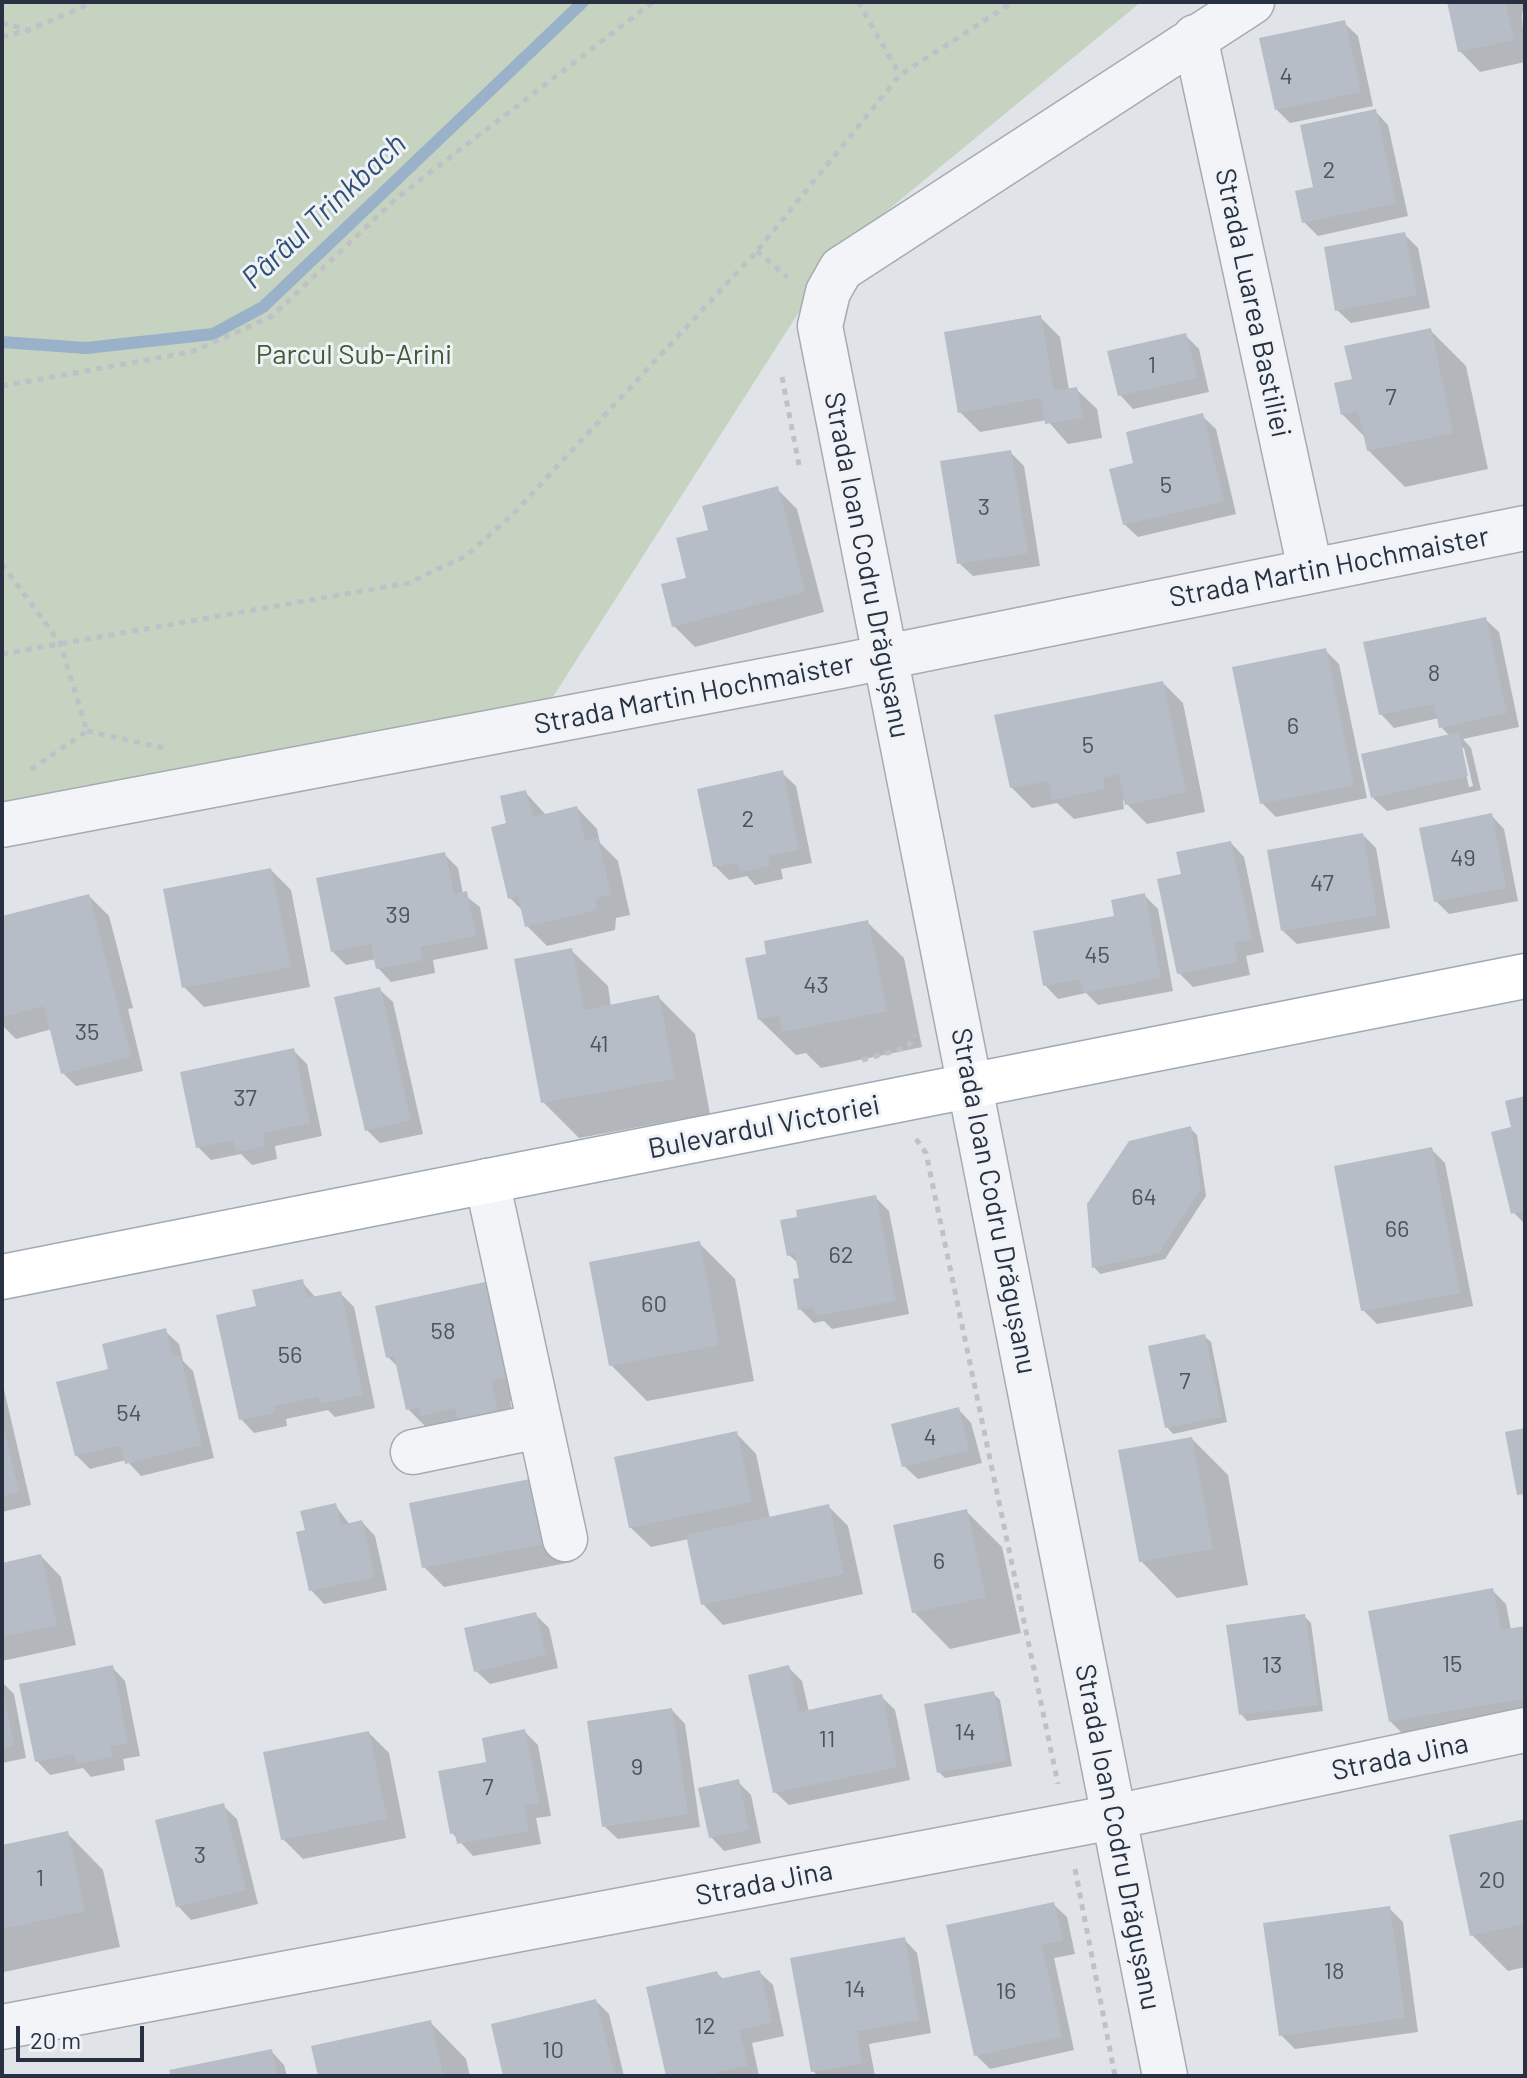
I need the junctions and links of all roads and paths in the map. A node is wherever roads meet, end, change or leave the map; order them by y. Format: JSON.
{"nodes":[{"id":1,"x":94,"y":2,"type":"edge"},
{"id":2,"x":653,"y":2,"type":"edge"},
{"id":3,"x":858,"y":2,"type":"edge"},
{"id":4,"x":1013,"y":2,"type":"edge"},
{"id":5,"x":1252,"y":2,"type":"edge"},
{"id":6,"x":2,"y":23,"type":"edge"},
{"id":7,"x":29,"y":30,"type":"junction"},
{"id":8,"x":2,"y":37,"type":"edge"},
{"id":9,"x":1195,"y":37,"type":"junction"},
{"id":10,"x":900,"y":75,"type":"junction"},
{"id":11,"x":757,"y":251,"type":"junction"},
{"id":12,"x":789,"y":278,"type":"dead end"},
{"id":13,"x":2,"y":386,"type":"edge"},
{"id":14,"x":1525,"y":528,"type":"edge"},
{"id":15,"x":2,"y":564,"type":"edge"},
{"id":16,"x":1310,"y":569,"type":"junction"},
{"id":17,"x":60,"y":643,"type":"junction"},
{"id":18,"x":2,"y":654,"type":"edge"},
{"id":19,"x":884,"y":657,"type":"junction"},
{"id":20,"x":86,"y":728,"type":"junction"},
{"id":21,"x":174,"y":750,"type":"dead end"},
{"id":22,"x":14,"y":781,"type":"dead end"},
{"id":23,"x":2,"y":825,"type":"edge"},
{"id":24,"x":1525,"y":976,"type":"edge"},
{"id":25,"x":972,"y":1086,"type":"junction"},
{"id":26,"x":926,"y":1153,"type":"dead end"},
{"id":27,"x":487,"y":1181,"type":"junction"},
{"id":28,"x":2,"y":1277,"type":"edge"},
{"id":29,"x":539,"y":1426,"type":"junction"},
{"id":30,"x":413,"y":1452,"type":"dead end"},
{"id":31,"x":565,"y":1539,"type":"dead end"},
{"id":32,"x":1525,"y":1730,"type":"edge"},
{"id":33,"x":1114,"y":1817,"type":"junction"},
{"id":34,"x":1066,"y":1825,"type":"junction"},
{"id":35,"x":2,"y":2027,"type":"edge"},
{"id":36,"x":1115,"y":2076,"type":"edge"},
{"id":37,"x":1165,"y":2076,"type":"edge"}],
"edges":[{"from":1,"to":7,"type":"path"},
{"from":2,"to":13,"type":"path"},
{"from":3,"to":10,"type":"path"},
{"from":4,"to":10,"type":"path"},
{"from":5,"to":9,"type":"street"},
{"from":6,"to":7,"type":"path"},
{"from":7,"to":8,"type":"path"},
{"from":9,"to":16,"type":"street","name":"Strada Luarea Bastiliei"},
{"from":9,"to":19,"type":"street","name":"Strada Ioan Codru Drăgușanu"},
{"from":10,"to":11,"type":"path"},
{"from":11,"to":12,"type":"path"},
{"from":11,"to":17,"type":"path"},
{"from":14,"to":16,"type":"street","name":"Strada Martin Hochmaister"},
{"from":15,"to":17,"type":"path"},
{"from":16,"to":19,"type":"street","name":"Strada Martin Hochmaister"},
{"from":17,"to":18,"type":"path"},
{"from":17,"to":20,"type":"path"},
{"from":19,"to":23,"type":"street","name":"Strada Martin Hochmaister"},
{"from":19,"to":25,"type":"street","name":"Strada Ioan Codru Drăgușanu"},
{"from":20,"to":21,"type":"path"},
{"from":20,"to":22,"type":"path"},
{"from":24,"to":25,"type":"main road","name":"Bulevardul Victoriei"},
{"from":25,"to":27,"type":"main road","name":"Bulevardul Victoriei"},
{"from":25,"to":33,"type":"street","name":"Strada Ioan Codru Drăgușanu"},
{"from":26,"to":34,"type":"path"},
{"from":27,"to":28,"type":"main road","name":"Bulevardul Victoriei"},
{"from":27,"to":29,"type":"street"},
{"from":29,"to":30,"type":"street"},
{"from":29,"to":31,"type":"street"},
{"from":32,"to":33,"type":"street","name":"Strada Jina"},
{"from":33,"to":34,"type":"street","name":"Strada Jina"},
{"from":33,"to":37,"type":"street","name":"Strada Ioan Codru Drăgușanu"},
{"from":34,"to":35,"type":"street","name":"Strada Jina"},
{"from":34,"to":36,"type":"path"}]}
